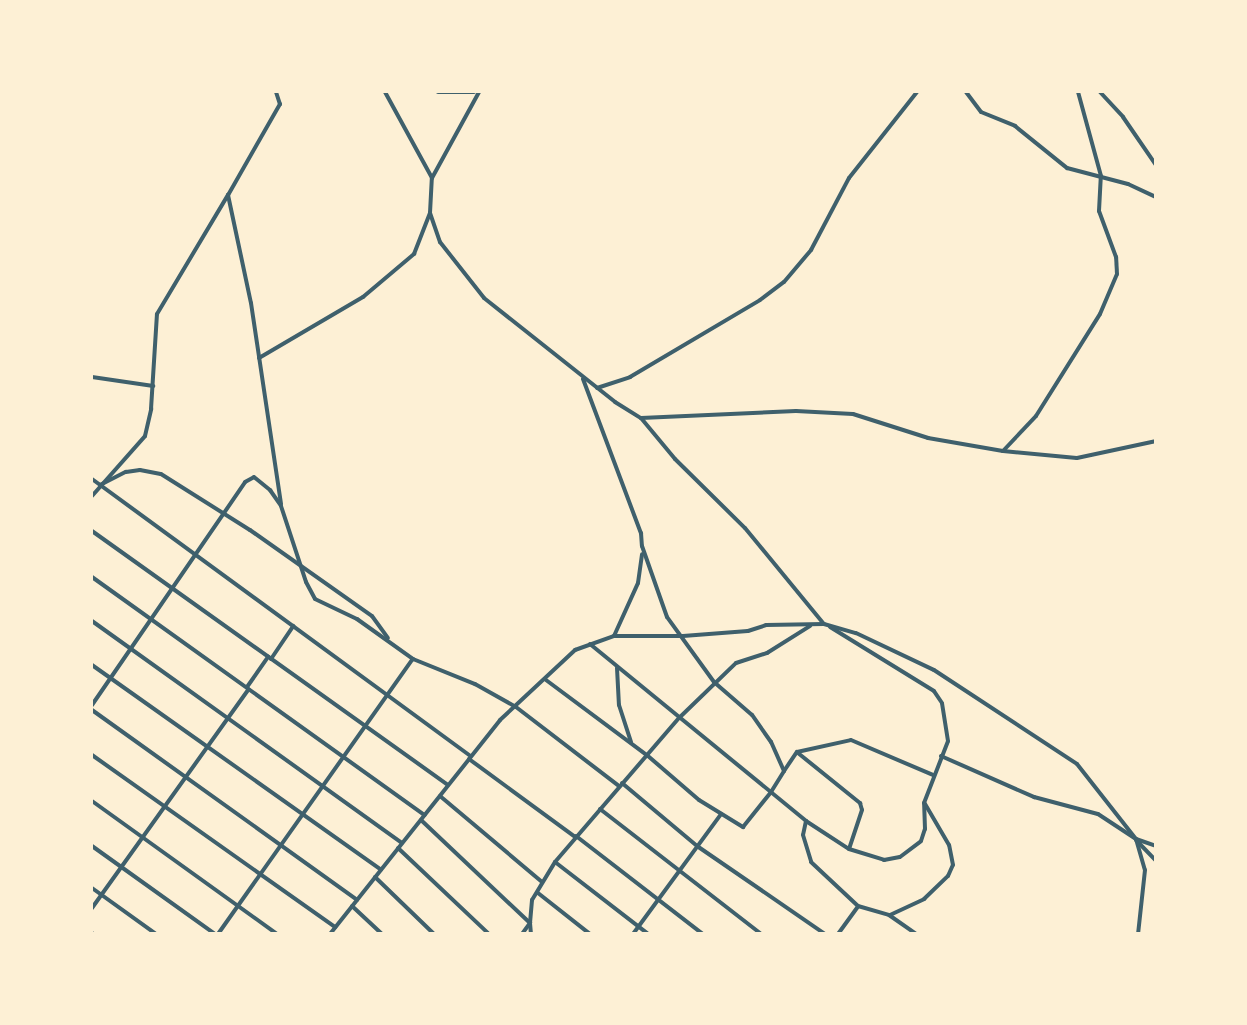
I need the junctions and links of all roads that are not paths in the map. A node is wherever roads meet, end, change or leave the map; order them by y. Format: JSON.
{"nodes":[{"id":1,"x":276,"y":92,"type":"edge"},
{"id":2,"x":385,"y":92,"type":"edge"},
{"id":3,"x":438,"y":92,"type":"edge"},
{"id":4,"x":474,"y":92,"type":"edge"},
{"id":5,"x":479,"y":92,"type":"edge"},
{"id":6,"x":917,"y":92,"type":"edge"},
{"id":7,"x":966,"y":92,"type":"edge"},
{"id":8,"x":1078,"y":92,"type":"edge"},
{"id":9,"x":1100,"y":92,"type":"edge"},
{"id":10,"x":1155,"y":165,"type":"edge"},
{"id":11,"x":1101,"y":176,"type":"junction"},
{"id":12,"x":432,"y":178,"type":"junction"},
{"id":13,"x":228,"y":195,"type":"junction"},
{"id":14,"x":1155,"y":197,"type":"edge"},
{"id":15,"x":430,"y":213,"type":"junction"},
{"id":16,"x":259,"y":358,"type":"junction"},
{"id":17,"x":581,"y":375,"type":"junction"},
{"id":18,"x":92,"y":377,"type":"edge"},
{"id":19,"x":153,"y":386,"type":"junction"},
{"id":20,"x":596,"y":388,"type":"junction"},
{"id":21,"x":641,"y":418,"type":"junction"},
{"id":22,"x":1155,"y":441,"type":"edge"},
{"id":23,"x":1003,"y":451,"type":"junction"},
{"id":24,"x":92,"y":479,"type":"edge"},
{"id":25,"x":100,"y":485,"type":"junction"},
{"id":26,"x":92,"y":496,"type":"edge"},
{"id":27,"x":281,"y":506,"type":"junction"},
{"id":28,"x":225,"y":513,"type":"junction"},
{"id":29,"x":92,"y":531,"type":"edge"},
{"id":30,"x":642,"y":546,"type":"junction"},
{"id":31,"x":197,"y":554,"type":"junction"},
{"id":32,"x":300,"y":565,"type":"junction"},
{"id":33,"x":92,"y":577,"type":"edge"},
{"id":34,"x":172,"y":588,"type":"junction"},
{"id":35,"x":151,"y":619,"type":"junction"},
{"id":36,"x":92,"y":621,"type":"edge"},
{"id":37,"x":824,"y":624,"type":"junction"},
{"id":38,"x":293,"y":626,"type":"junction"},
{"id":39,"x":810,"y":626,"type":"junction"},
{"id":40,"x":614,"y":636,"type":"junction"},
{"id":41,"x":683,"y":636,"type":"junction"},
{"id":42,"x":392,"y":644,"type":"junction"},
{"id":43,"x":589,"y":644,"type":"junction"},
{"id":44,"x":129,"y":648,"type":"junction"},
{"id":45,"x":269,"y":658,"type":"junction"},
{"id":46,"x":413,"y":659,"type":"junction"},
{"id":47,"x":92,"y":665,"type":"edge"},
{"id":48,"x":617,"y":669,"type":"junction"},
{"id":49,"x":110,"y":679,"type":"junction"},
{"id":50,"x":546,"y":680,"type":"junction"},
{"id":51,"x":714,"y":682,"type":"junction"},
{"id":52,"x":248,"y":688,"type":"junction"},
{"id":53,"x":388,"y":694,"type":"junction"},
{"id":54,"x":92,"y":705,"type":"edge"},
{"id":55,"x":516,"y":707,"type":"junction"},
{"id":56,"x":92,"y":710,"type":"edge"},
{"id":57,"x":679,"y":718,"type":"junction"},
{"id":58,"x":227,"y":719,"type":"junction"},
{"id":59,"x":366,"y":726,"type":"junction"},
{"id":60,"x":631,"y":743,"type":"junction"},
{"id":61,"x":208,"y":746,"type":"junction"},
{"id":62,"x":797,"y":753,"type":"junction"},
{"id":63,"x":92,"y":755,"type":"edge"},
{"id":64,"x":344,"y":756,"type":"junction"},
{"id":65,"x":648,"y":756,"type":"junction"},
{"id":66,"x":941,"y":756,"type":"junction"},
{"id":67,"x":470,"y":757,"type":"junction"},
{"id":68,"x":784,"y":771,"type":"junction"},
{"id":69,"x":933,"y":775,"type":"junction"},
{"id":70,"x":185,"y":777,"type":"junction"},
{"id":71,"x":448,"y":785,"type":"junction"},
{"id":72,"x":621,"y":785,"type":"junction"},
{"id":73,"x":323,"y":788,"type":"junction"},
{"id":74,"x":771,"y":792,"type":"junction"},
{"id":75,"x":440,"y":796,"type":"junction"},
{"id":76,"x":92,"y":801,"type":"edge"},
{"id":77,"x":924,"y":803,"type":"junction"},
{"id":78,"x":165,"y":806,"type":"junction"},
{"id":79,"x":600,"y":809,"type":"junction"},
{"id":80,"x":425,"y":814,"type":"junction"},
{"id":81,"x":721,"y":814,"type":"junction"},
{"id":82,"x":302,"y":817,"type":"junction"},
{"id":83,"x":421,"y":819,"type":"junction"},
{"id":84,"x":806,"y":820,"type":"junction"},
{"id":85,"x":575,"y":836,"type":"junction"},
{"id":86,"x":142,"y":837,"type":"junction"},
{"id":87,"x":1136,"y":840,"type":"junction"},
{"id":88,"x":402,"y":843,"type":"junction"},
{"id":89,"x":281,"y":845,"type":"junction"},
{"id":90,"x":92,"y":846,"type":"edge"},
{"id":91,"x":697,"y":846,"type":"junction"},
{"id":92,"x":1155,"y":846,"type":"edge"},
{"id":93,"x":398,"y":848,"type":"junction"},
{"id":94,"x":849,"y":849,"type":"junction"},
{"id":95,"x":1155,"y":861,"type":"edge"},
{"id":96,"x":555,"y":862,"type":"junction"},
{"id":97,"x":121,"y":867,"type":"junction"},
{"id":98,"x":381,"y":870,"type":"junction"},
{"id":99,"x":679,"y":870,"type":"junction"},
{"id":100,"x":261,"y":874,"type":"junction"},
{"id":101,"x":375,"y":877,"type":"junction"},
{"id":102,"x":542,"y":882,"type":"junction"},
{"id":103,"x":92,"y":888,"type":"edge"},
{"id":104,"x":538,"y":893,"type":"junction"},
{"id":105,"x":101,"y":895,"type":"junction"},
{"id":106,"x":658,"y":899,"type":"junction"},
{"id":107,"x":357,"y":900,"type":"junction"},
{"id":108,"x":238,"y":905,"type":"junction"},
{"id":109,"x":352,"y":906,"type":"junction"},
{"id":110,"x":858,"y":906,"type":"junction"},
{"id":111,"x":92,"y":908,"type":"edge"},
{"id":112,"x":889,"y":915,"type":"junction"},
{"id":113,"x":530,"y":923,"type":"junction"},
{"id":114,"x":639,"y":926,"type":"junction"},
{"id":115,"x":335,"y":927,"type":"junction"},
{"id":116,"x":153,"y":933,"type":"edge"},
{"id":117,"x":217,"y":933,"type":"edge"},
{"id":118,"x":277,"y":933,"type":"edge"},
{"id":119,"x":330,"y":933,"type":"edge"},
{"id":120,"x":382,"y":933,"type":"edge"},
{"id":121,"x":434,"y":933,"type":"edge"},
{"id":122,"x":489,"y":933,"type":"edge"},
{"id":123,"x":522,"y":933,"type":"edge"},
{"id":124,"x":531,"y":933,"type":"edge"},
{"id":125,"x":590,"y":933,"type":"edge"},
{"id":126,"x":633,"y":933,"type":"edge"},
{"id":127,"x":648,"y":933,"type":"edge"},
{"id":128,"x":703,"y":933,"type":"edge"},
{"id":129,"x":761,"y":933,"type":"edge"},
{"id":130,"x":825,"y":933,"type":"edge"},
{"id":131,"x":838,"y":933,"type":"edge"},
{"id":132,"x":916,"y":933,"type":"edge"},
{"id":133,"x":1138,"y":933,"type":"edge"}],
"edges":[{"from":1,"to":13,"type":"street"},
{"from":2,"to":12,"type":"street"},
{"from":3,"to":4,"type":"street"},
{"from":5,"to":12,"type":"street"},
{"from":6,"to":20,"type":"street"},
{"from":7,"to":11,"type":"street"},
{"from":8,"to":11,"type":"street"},
{"from":9,"to":10,"type":"street"},
{"from":11,"to":14,"type":"street"},
{"from":11,"to":23,"type":"street"},
{"from":12,"to":15,"type":"street"},
{"from":13,"to":16,"type":"street"},
{"from":13,"to":19,"type":"street"},
{"from":15,"to":16,"type":"street"},
{"from":15,"to":17,"type":"street"},
{"from":16,"to":27,"type":"street"},
{"from":17,"to":20,"type":"street"},
{"from":17,"to":30,"type":"street"},
{"from":18,"to":19,"type":"street"},
{"from":19,"to":25,"type":"street"},
{"from":20,"to":21,"type":"street"},
{"from":21,"to":23,"type":"street"},
{"from":21,"to":37,"type":"street"},
{"from":22,"to":23,"type":"street"},
{"from":24,"to":25,"type":"street"},
{"from":25,"to":26,"type":"street"},
{"from":25,"to":28,"type":"street"},
{"from":25,"to":31,"type":"street"},
{"from":27,"to":28,"type":"street"},
{"from":27,"to":32,"type":"street"},
{"from":28,"to":31,"type":"street"},
{"from":28,"to":32,"type":"street"},
{"from":29,"to":34,"type":"street"},
{"from":30,"to":40,"type":"street"},
{"from":30,"to":41,"type":"street"},
{"from":31,"to":34,"type":"street"},
{"from":31,"to":38,"type":"street"},
{"from":32,"to":42,"type":"street"},
{"from":32,"to":42,"type":"street"},
{"from":33,"to":35,"type":"street"},
{"from":34,"to":35,"type":"street"},
{"from":34,"to":45,"type":"street"},
{"from":35,"to":44,"type":"street"},
{"from":35,"to":52,"type":"street"},
{"from":36,"to":44,"type":"street"},
{"from":37,"to":39,"type":"street"},
{"from":37,"to":66,"type":"street"},
{"from":37,"to":87,"type":"street"},
{"from":38,"to":45,"type":"street"},
{"from":38,"to":53,"type":"street"},
{"from":39,"to":41,"type":"street"},
{"from":39,"to":51,"type":"street"},
{"from":40,"to":41,"type":"street"},
{"from":40,"to":43,"type":"street"},
{"from":41,"to":51,"type":"street"},
{"from":42,"to":46,"type":"street"},
{"from":43,"to":48,"type":"street"},
{"from":43,"to":50,"type":"street"},
{"from":44,"to":49,"type":"street"},
{"from":44,"to":58,"type":"street"},
{"from":45,"to":52,"type":"street"},
{"from":45,"to":59,"type":"street"},
{"from":46,"to":53,"type":"street"},
{"from":46,"to":55,"type":"street"},
{"from":47,"to":49,"type":"street"},
{"from":48,"to":57,"type":"street"},
{"from":48,"to":60,"type":"street"},
{"from":49,"to":54,"type":"street"},
{"from":49,"to":61,"type":"street"},
{"from":50,"to":55,"type":"street"},
{"from":50,"to":60,"type":"street"},
{"from":51,"to":57,"type":"street"},
{"from":51,"to":68,"type":"street"},
{"from":52,"to":58,"type":"street"},
{"from":52,"to":64,"type":"street"},
{"from":53,"to":59,"type":"street"},
{"from":53,"to":67,"type":"street"},
{"from":55,"to":67,"type":"street"},
{"from":55,"to":72,"type":"street"},
{"from":56,"to":70,"type":"street"},
{"from":57,"to":65,"type":"street"},
{"from":57,"to":74,"type":"street"},
{"from":58,"to":61,"type":"street"},
{"from":58,"to":73,"type":"street"},
{"from":59,"to":64,"type":"street"},
{"from":59,"to":71,"type":"street"},
{"from":60,"to":65,"type":"street"},
{"from":61,"to":70,"type":"street"},
{"from":61,"to":82,"type":"street"},
{"from":62,"to":68,"type":"street"},
{"from":62,"to":69,"type":"street"},
{"from":62,"to":94,"type":"street"},
{"from":63,"to":78,"type":"street"},
{"from":64,"to":73,"type":"street"},
{"from":64,"to":80,"type":"street"},
{"from":65,"to":72,"type":"street"},
{"from":65,"to":81,"type":"street"},
{"from":66,"to":69,"type":"street"},
{"from":66,"to":87,"type":"street"},
{"from":67,"to":71,"type":"street"},
{"from":67,"to":85,"type":"street"},
{"from":68,"to":74,"type":"street"},
{"from":69,"to":77,"type":"street"},
{"from":70,"to":78,"type":"street"},
{"from":70,"to":89,"type":"street"},
{"from":71,"to":75,"type":"street"},
{"from":72,"to":79,"type":"street"},
{"from":72,"to":91,"type":"street"},
{"from":73,"to":82,"type":"street"},
{"from":73,"to":88,"type":"street"},
{"from":74,"to":81,"type":"street"},
{"from":74,"to":84,"type":"street"},
{"from":75,"to":80,"type":"street"},
{"from":75,"to":102,"type":"street"},
{"from":76,"to":86,"type":"street"},
{"from":77,"to":94,"type":"street"},
{"from":77,"to":112,"type":"street"},
{"from":78,"to":86,"type":"street"},
{"from":78,"to":100,"type":"street"},
{"from":79,"to":85,"type":"street"},
{"from":79,"to":99,"type":"street"},
{"from":80,"to":83,"type":"street"},
{"from":81,"to":91,"type":"street"},
{"from":82,"to":89,"type":"street"},
{"from":82,"to":98,"type":"street"},
{"from":83,"to":88,"type":"street"},
{"from":83,"to":113,"type":"street"},
{"from":84,"to":94,"type":"street"},
{"from":84,"to":110,"type":"street"},
{"from":85,"to":96,"type":"street"},
{"from":85,"to":106,"type":"street"},
{"from":86,"to":97,"type":"street"},
{"from":86,"to":108,"type":"street"},
{"from":87,"to":92,"type":"street"},
{"from":87,"to":95,"type":"street"},
{"from":87,"to":133,"type":"street"},
{"from":88,"to":93,"type":"street"},
{"from":89,"to":100,"type":"street"},
{"from":89,"to":107,"type":"street"},
{"from":90,"to":97,"type":"street"},
{"from":91,"to":99,"type":"street"},
{"from":91,"to":130,"type":"street"},
{"from":93,"to":98,"type":"street"},
{"from":93,"to":122,"type":"street"},
{"from":96,"to":102,"type":"street"},
{"from":96,"to":114,"type":"street"},
{"from":97,"to":105,"type":"street"},
{"from":97,"to":117,"type":"street"},
{"from":98,"to":101,"type":"street"},
{"from":99,"to":106,"type":"street"},
{"from":99,"to":129,"type":"street"},
{"from":100,"to":108,"type":"street"},
{"from":100,"to":115,"type":"street"},
{"from":101,"to":107,"type":"street"},
{"from":101,"to":121,"type":"street"},
{"from":102,"to":104,"type":"street"},
{"from":103,"to":105,"type":"street"},
{"from":104,"to":113,"type":"street"},
{"from":104,"to":125,"type":"street"},
{"from":105,"to":111,"type":"street"},
{"from":105,"to":116,"type":"street"},
{"from":106,"to":114,"type":"street"},
{"from":106,"to":128,"type":"street"},
{"from":107,"to":109,"type":"street"},
{"from":108,"to":117,"type":"street"},
{"from":108,"to":118,"type":"street"},
{"from":109,"to":115,"type":"street"},
{"from":109,"to":120,"type":"street"},
{"from":110,"to":112,"type":"street"},
{"from":110,"to":131,"type":"street"},
{"from":112,"to":132,"type":"street"},
{"from":113,"to":123,"type":"street"},
{"from":113,"to":124,"type":"street"},
{"from":114,"to":126,"type":"street"},
{"from":114,"to":127,"type":"street"},
{"from":115,"to":119,"type":"street"}]}
